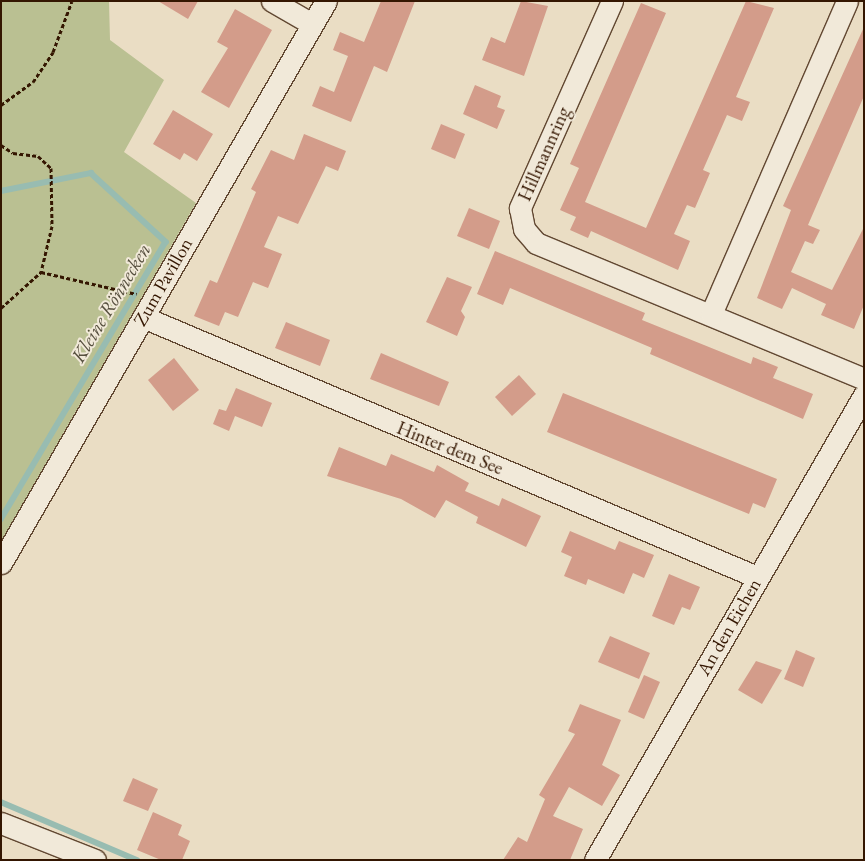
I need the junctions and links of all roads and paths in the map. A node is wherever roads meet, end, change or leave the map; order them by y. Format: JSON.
{"nodes":[{"id":1,"x":72,"y":1,"type":"edge"},
{"id":2,"x":272,"y":1,"type":"edge"},
{"id":3,"x":326,"y":1,"type":"edge"},
{"id":4,"x":612,"y":1,"type":"edge"},
{"id":5,"x":847,"y":1,"type":"edge"},
{"id":6,"x":312,"y":24,"type":"junction"},
{"id":7,"x":1,"y":105,"type":"edge"},
{"id":8,"x":1,"y":145,"type":"edge"},
{"id":9,"x":41,"y":272,"type":"junction"},
{"id":10,"x":127,"y":290,"type":"dead end"},
{"id":11,"x":1,"y":308,"type":"edge"},
{"id":12,"x":710,"y":314,"type":"junction"},
{"id":13,"x":143,"y":317,"type":"junction"},
{"id":14,"x":864,"y":379,"type":"edge"},
{"id":15,"x":864,"y":395,"type":"edge"},
{"id":16,"x":1,"y":563,"type":"edge"},
{"id":17,"x":757,"y":577,"type":"junction"},
{"id":18,"x":1,"y":823,"type":"edge"},
{"id":19,"x":95,"y":860,"type":"edge"},
{"id":20,"x":595,"y":860,"type":"edge"}],
"edges":[{"from":1,"to":7,"type":"path"},
{"from":2,"to":6,"type":"street"},
{"from":3,"to":6,"type":"street","name":"Zum Pavillon"},
{"from":4,"to":12,"type":"street","name":"Hillmannring"},
{"from":5,"to":12,"type":"street"},
{"from":6,"to":13,"type":"street","name":"Zum Pavillon"},
{"from":8,"to":9,"type":"path"},
{"from":9,"to":10,"type":"path"},
{"from":9,"to":11,"type":"path"},
{"from":12,"to":14,"type":"street","name":"Hillmannring"},
{"from":13,"to":16,"type":"street","name":"Zum Pavillon"},
{"from":13,"to":17,"type":"street","name":"Hinter dem See"},
{"from":15,"to":17,"type":"street","name":"An den Eichen"},
{"from":17,"to":20,"type":"street","name":"An den Eichen"},
{"from":18,"to":19,"type":"street"}]}
